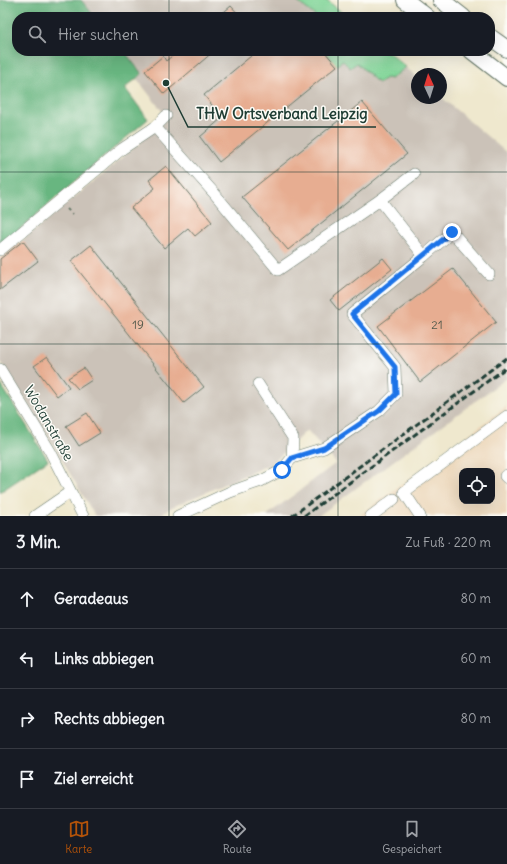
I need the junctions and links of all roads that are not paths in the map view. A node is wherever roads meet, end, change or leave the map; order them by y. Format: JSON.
{"nodes":[{"id":1,"x":405,"y":0,"type":"edge"},
{"id":2,"x":441,"y":0,"type":"edge"},
{"id":3,"x":421,"y":12,"type":"edge"},
{"id":4,"x":457,"y":12,"type":"edge"},
{"id":5,"x":495,"y":41,"type":"edge"},
{"id":6,"x":507,"y":49,"type":"edge"},
{"id":7,"x":478,"y":56,"type":"edge"},
{"id":8,"x":507,"y":78,"type":"edge"},
{"id":9,"x":166,"y":116,"type":"dead end"},
{"id":10,"x":155,"y":127,"type":"junction"},
{"id":11,"x":414,"y":174,"type":"dead end"},
{"id":12,"x":380,"y":200,"type":"junction"},
{"id":13,"x":0,"y":250,"type":"edge"},
{"id":14,"x":424,"y":256,"type":"junction"},
{"id":15,"x":489,"y":274,"type":"dead end"},
{"id":16,"x":0,"y":369,"type":"edge"},
{"id":17,"x":258,"y":384,"type":"dead end"},
{"id":18,"x":507,"y":416,"type":"edge"},
{"id":19,"x":292,"y":458,"type":"junction"},
{"id":20,"x":507,"y":475,"type":"edge"},
{"id":21,"x":507,"y":478,"type":"edge"},
{"id":22,"x":70,"y":492,"type":"junction"},
{"id":23,"x":394,"y":499,"type":"dead end"},
{"id":24,"x":35,"y":516,"type":"edge"},
{"id":25,"x":83,"y":516,"type":"edge"},
{"id":26,"x":178,"y":516,"type":"edge"},
{"id":27,"x":371,"y":516,"type":"edge"},
{"id":28,"x":420,"y":516,"type":"edge"}],
"edges":[{"from":1,"to":3,"type":"highway"},
{"from":2,"to":4,"type":"highway"},
{"from":5,"to":6,"type":"highway"},
{"from":7,"to":8,"type":"highway"},
{"from":9,"to":10,"type":"street"},
{"from":10,"to":12,"type":"street"},
{"from":10,"to":13,"type":"street"},
{"from":11,"to":12,"type":"street"},
{"from":12,"to":14,"type":"street"},
{"from":14,"to":15,"type":"street"},
{"from":14,"to":19,"type":"street"},
{"from":16,"to":22,"type":"street","name":"Wodanstraße"},
{"from":17,"to":19,"type":"street"},
{"from":18,"to":28,"type":"street"},
{"from":19,"to":26,"type":"street"},
{"from":20,"to":21,"type":"street"},
{"from":22,"to":24,"type":"street"},
{"from":22,"to":25,"type":"street","name":"Wodanstraße"},
{"from":23,"to":27,"type":"street"}]}
